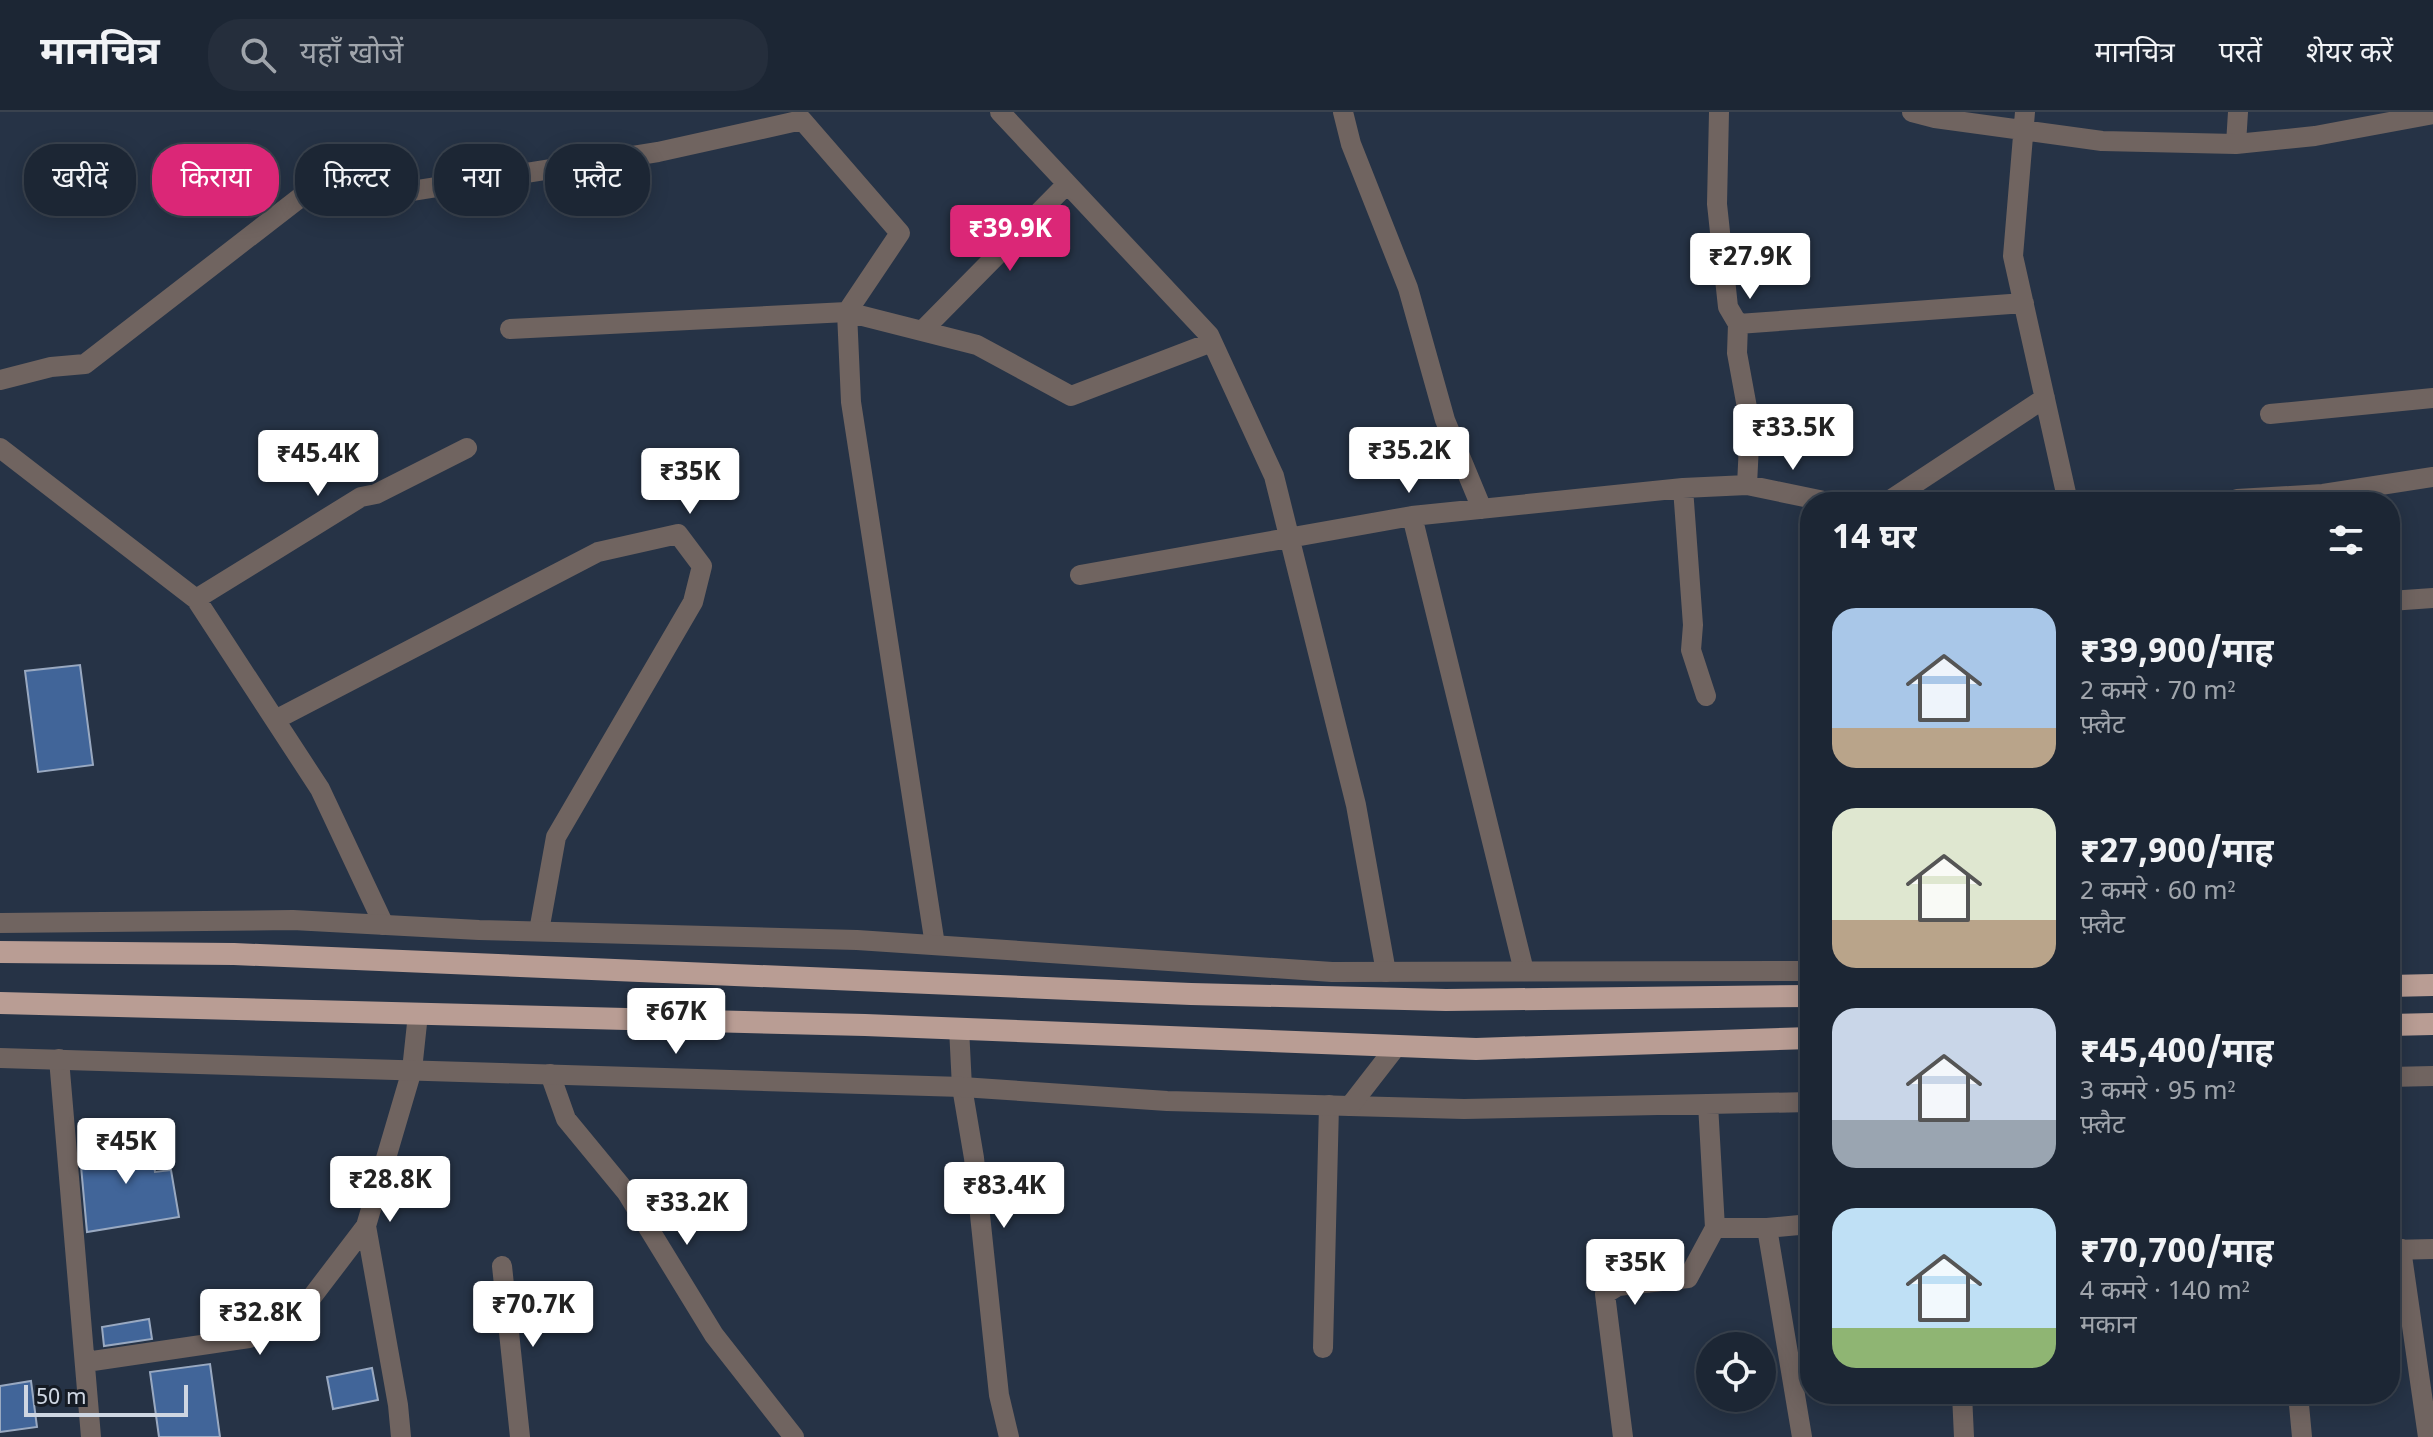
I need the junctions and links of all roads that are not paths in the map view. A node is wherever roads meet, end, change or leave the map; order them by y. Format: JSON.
{"nodes":[{"id":1,"x":1000,"y":112,"type":"edge"},
{"id":2,"x":1343,"y":112,"type":"edge"},
{"id":3,"x":1719,"y":112,"type":"edge"},
{"id":4,"x":1912,"y":112,"type":"edge"},
{"id":5,"x":2238,"y":112,"type":"edge"},
{"id":6,"x":2433,"y":114,"type":"edge"},
{"id":7,"x":2402,"y":116,"type":"edge"},
{"id":8,"x":2025,"y":121,"type":"edge"},
{"id":9,"x":2236,"y":144,"type":"junction"},
{"id":10,"x":1067,"y":184,"type":"junction"},
{"id":11,"x":2024,"y":303,"type":"junction"},
{"id":12,"x":847,"y":312,"type":"junction"},
{"id":13,"x":1738,"y":324,"type":"junction"},
{"id":14,"x":510,"y":329,"type":"dead end"},
{"id":15,"x":922,"y":331,"type":"junction"},
{"id":16,"x":1212,"y":342,"type":"junction"},
{"id":17,"x":0,"y":380,"type":"edge"},
{"id":18,"x":2045,"y":398,"type":"junction"},
{"id":19,"x":2433,"y":398,"type":"edge"},
{"id":20,"x":2270,"y":414,"type":"dead end"},
{"id":21,"x":0,"y":448,"type":"edge"},
{"id":22,"x":467,"y":448,"type":"dead end"},
{"id":23,"x":2433,"y":477,"type":"edge"},
{"id":24,"x":1747,"y":485,"type":"junction"},
{"id":25,"x":1683,"y":488,"type":"junction"},
{"id":26,"x":1902,"y":492,"type":"edge"},
{"id":27,"x":2066,"y":492,"type":"edge"},
{"id":28,"x":2336,"y":492,"type":"edge"},
{"id":29,"x":1800,"y":496,"type":"edge"},
{"id":30,"x":1482,"y":509,"type":"junction"},
{"id":31,"x":1412,"y":516,"type":"junction"},
{"id":32,"x":1289,"y":538,"type":"junction"},
{"id":33,"x":1080,"y":575,"type":"dead end"},
{"id":34,"x":2433,"y":598,"type":"edge"},
{"id":35,"x":196,"y":599,"type":"junction"},
{"id":36,"x":2400,"y":600,"type":"edge"},
{"id":37,"x":1706,"y":696,"type":"dead end"},
{"id":38,"x":275,"y":720,"type":"junction"},
{"id":39,"x":0,"y":923,"type":"edge"},
{"id":40,"x":384,"y":925,"type":"junction"},
{"id":41,"x":479,"y":930,"type":"junction"},
{"id":42,"x":539,"y":931,"type":"junction"},
{"id":43,"x":935,"y":945,"type":"junction"},
{"id":44,"x":0,"y":952,"type":"edge"},
{"id":45,"x":457,"y":964,"type":"junction"},
{"id":46,"x":1524,"y":971,"type":"junction"},
{"id":47,"x":1800,"y":971,"type":"edge"},
{"id":48,"x":1332,"y":972,"type":"junction"},
{"id":49,"x":1386,"y":972,"type":"junction"},
{"id":50,"x":2433,"y":985,"type":"edge"},
{"id":51,"x":2400,"y":986,"type":"edge"},
{"id":52,"x":1800,"y":996,"type":"edge"},
{"id":53,"x":1348,"y":998,"type":"junction"},
{"id":54,"x":0,"y":1003,"type":"edge"},
{"id":55,"x":418,"y":1014,"type":"junction"},
{"id":56,"x":2433,"y":1024,"type":"edge"},
{"id":57,"x":2400,"y":1025,"type":"edge"},
{"id":58,"x":959,"y":1028,"type":"junction"},
{"id":59,"x":1800,"y":1038,"type":"edge"},
{"id":60,"x":1395,"y":1048,"type":"junction"},
{"id":61,"x":0,"y":1058,"type":"edge"},
{"id":62,"x":59,"y":1059,"type":"junction"},
{"id":63,"x":412,"y":1070,"type":"junction"},
{"id":64,"x":550,"y":1074,"type":"junction"},
{"id":65,"x":2433,"y":1076,"type":"edge"},
{"id":66,"x":2400,"y":1077,"type":"edge"},
{"id":67,"x":962,"y":1087,"type":"junction"},
{"id":68,"x":1800,"y":1102,"type":"edge"},
{"id":69,"x":1708,"y":1104,"type":"junction"},
{"id":70,"x":1329,"y":1105,"type":"junction"},
{"id":71,"x":1350,"y":1106,"type":"junction"},
{"id":72,"x":1800,"y":1225,"type":"edge"},
{"id":73,"x":366,"y":1226,"type":"junction"},
{"id":74,"x":1715,"y":1228,"type":"junction"},
{"id":75,"x":1767,"y":1228,"type":"junction"},
{"id":76,"x":2433,"y":1249,"type":"edge"},
{"id":77,"x":2400,"y":1250,"type":"edge"},
{"id":78,"x":502,"y":1266,"type":"dead end"},
{"id":79,"x":2400,"y":1278,"type":"edge"},
{"id":80,"x":1323,"y":1348,"type":"dead end"},
{"id":81,"x":86,"y":1362,"type":"junction"},
{"id":82,"x":1962,"y":1404,"type":"edge"},
{"id":83,"x":2299,"y":1404,"type":"edge"},
{"id":84,"x":91,"y":1437,"type":"edge"},
{"id":85,"x":401,"y":1437,"type":"edge"},
{"id":86,"x":520,"y":1437,"type":"edge"},
{"id":87,"x":794,"y":1437,"type":"edge"},
{"id":88,"x":1009,"y":1437,"type":"edge"},
{"id":89,"x":1623,"y":1437,"type":"edge"},
{"id":90,"x":1802,"y":1437,"type":"edge"},
{"id":91,"x":1964,"y":1437,"type":"edge"},
{"id":92,"x":2302,"y":1437,"type":"edge"},
{"id":93,"x":2428,"y":1437,"type":"edge"}],
"edges":[{"from":1,"to":10,"type":"street"},
{"from":2,"to":30,"type":"street"},
{"from":3,"to":13,"type":"street"},
{"from":4,"to":8,"type":"street"},
{"from":5,"to":9,"type":"street"},
{"from":6,"to":7,"type":"street"},
{"from":7,"to":9,"type":"street"},
{"from":8,"to":9,"type":"street"},
{"from":8,"to":11,"type":"street"},
{"from":10,"to":15,"type":"street"},
{"from":10,"to":16,"type":"street"},
{"from":11,"to":13,"type":"street"},
{"from":11,"to":18,"type":"street"},
{"from":12,"to":14,"type":"street"},
{"from":12,"to":15,"type":"street"},
{"from":12,"to":17,"type":"street"},
{"from":12,"to":43,"type":"street"},
{"from":13,"to":24,"type":"street"},
{"from":15,"to":16,"type":"street"},
{"from":16,"to":32,"type":"street"},
{"from":18,"to":26,"type":"street"},
{"from":18,"to":27,"type":"street"},
{"from":19,"to":20,"type":"street"},
{"from":21,"to":35,"type":"street"},
{"from":22,"to":35,"type":"street"},
{"from":23,"to":28,"type":"street"},
{"from":24,"to":25,"type":"street"},
{"from":24,"to":29,"type":"street"},
{"from":25,"to":30,"type":"street"},
{"from":25,"to":37,"type":"street"},
{"from":30,"to":31,"type":"street"},
{"from":31,"to":32,"type":"street"},
{"from":31,"to":46,"type":"street"},
{"from":32,"to":33,"type":"street"},
{"from":32,"to":49,"type":"street"},
{"from":34,"to":36,"type":"street"},
{"from":35,"to":38,"type":"street"},
{"from":38,"to":40,"type":"street"},
{"from":38,"to":42,"type":"street"},
{"from":39,"to":40,"type":"street"},
{"from":40,"to":41,"type":"street"},
{"from":41,"to":42,"type":"street"},
{"from":41,"to":45,"type":"street"},
{"from":42,"to":43,"type":"street"},
{"from":43,"to":48,"type":"street"},
{"from":44,"to":45,"type":"highway"},
{"from":45,"to":53,"type":"highway"},
{"from":46,"to":47,"type":"street"},
{"from":46,"to":49,"type":"street"},
{"from":48,"to":49,"type":"street"},
{"from":48,"to":53,"type":"street"},
{"from":50,"to":51,"type":"highway"},
{"from":52,"to":53,"type":"highway"},
{"from":54,"to":55,"type":"highway"},
{"from":55,"to":58,"type":"highway"},
{"from":55,"to":63,"type":"street"},
{"from":56,"to":57,"type":"highway"},
{"from":58,"to":60,"type":"highway"},
{"from":58,"to":67,"type":"street"},
{"from":59,"to":60,"type":"highway"},
{"from":60,"to":71,"type":"street"},
{"from":61,"to":62,"type":"street"},
{"from":62,"to":63,"type":"street"},
{"from":62,"to":81,"type":"street"},
{"from":63,"to":64,"type":"street"},
{"from":63,"to":73,"type":"street"},
{"from":64,"to":67,"type":"street"},
{"from":64,"to":87,"type":"street"},
{"from":65,"to":66,"type":"street"},
{"from":67,"to":70,"type":"street"},
{"from":67,"to":88,"type":"street"},
{"from":68,"to":69,"type":"street"},
{"from":69,"to":71,"type":"street"},
{"from":69,"to":74,"type":"street"},
{"from":70,"to":71,"type":"street"},
{"from":70,"to":80,"type":"street"},
{"from":72,"to":75,"type":"street"},
{"from":73,"to":81,"type":"street"},
{"from":73,"to":85,"type":"street"},
{"from":74,"to":75,"type":"street"},
{"from":74,"to":89,"type":"street"},
{"from":75,"to":90,"type":"street"},
{"from":76,"to":77,"type":"street"},
{"from":78,"to":86,"type":"street"},
{"from":79,"to":93,"type":"street"},
{"from":81,"to":84,"type":"street"},
{"from":82,"to":91,"type":"street"},
{"from":83,"to":92,"type":"street"}]}
